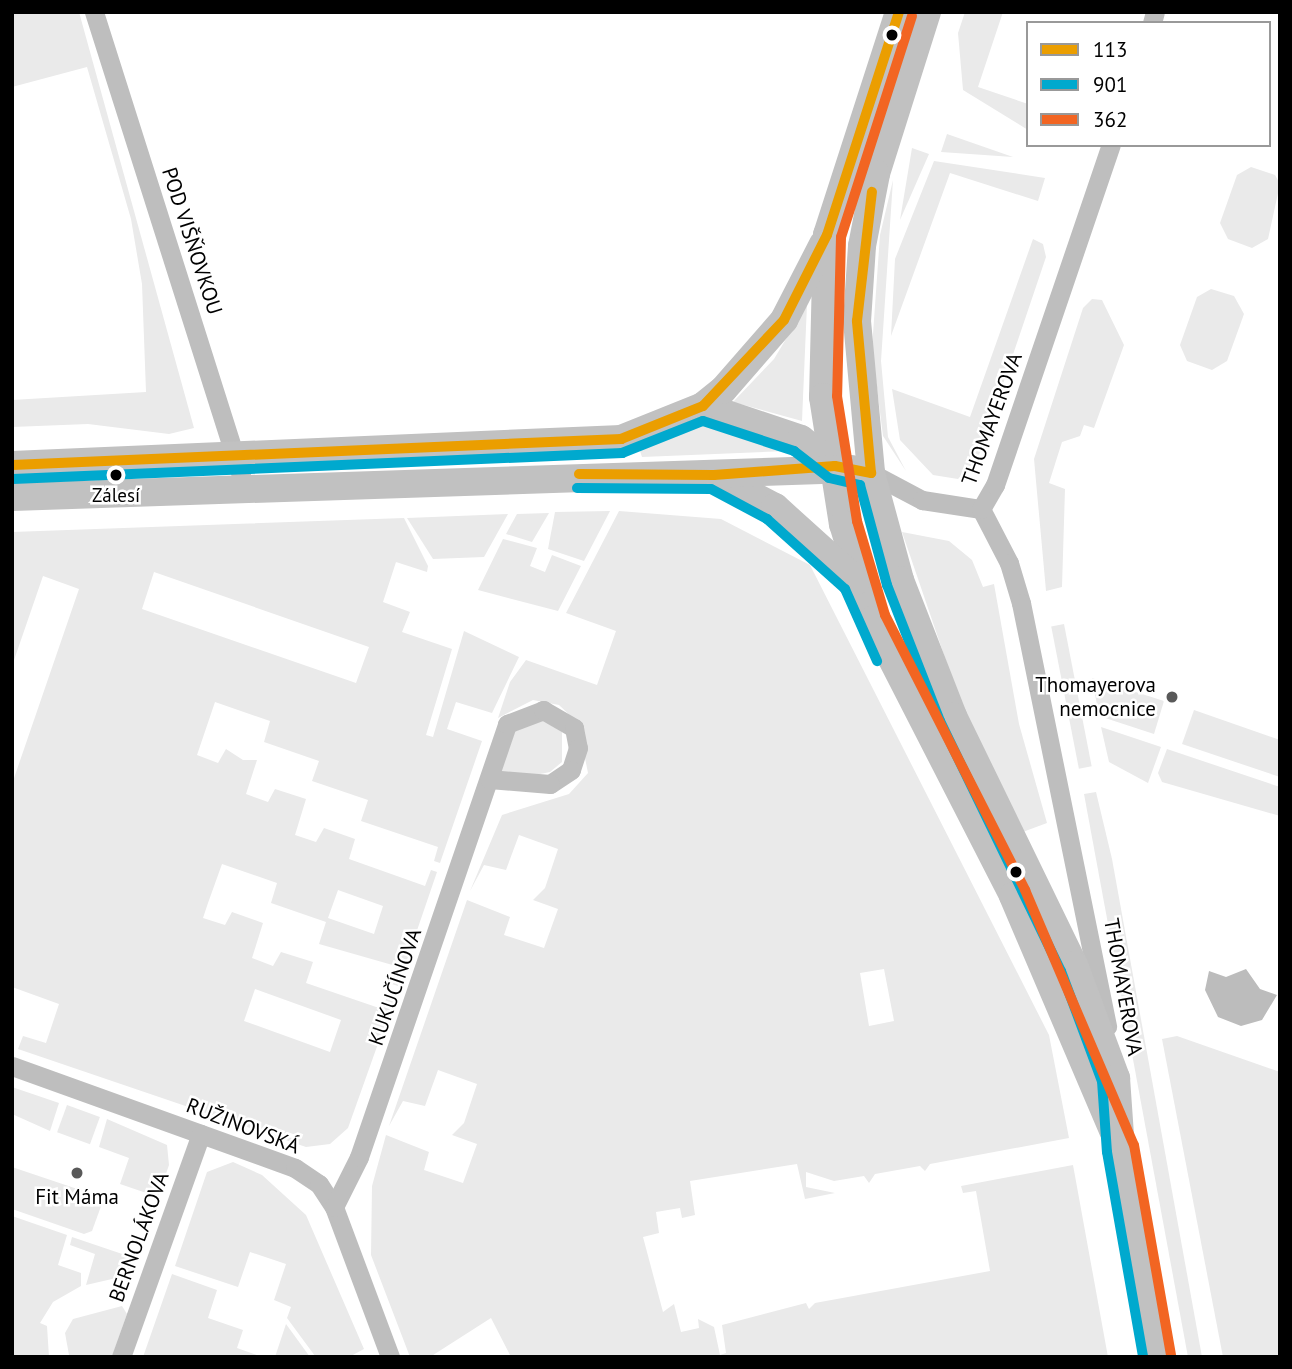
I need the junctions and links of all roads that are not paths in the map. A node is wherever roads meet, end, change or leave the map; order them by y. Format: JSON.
{"nodes":[{"id":1,"x":93,"y":12,"type":"edge"},
{"id":2,"x":900,"y":12,"type":"edge"},
{"id":3,"x":928,"y":12,"type":"edge"},
{"id":4,"x":1110,"y":147,"type":"edge"},
{"id":5,"x":827,"y":235,"type":"junction"},
{"id":6,"x":703,"y":407,"type":"junction"},
{"id":7,"x":237,"y":456,"type":"junction"},
{"id":8,"x":12,"y":465,"type":"edge"},
{"id":9,"x":835,"y":466,"type":"junction"},
{"id":10,"x":872,"y":472,"type":"junction"},
{"id":11,"x":714,"y":475,"type":"junction"},
{"id":12,"x":244,"y":485,"type":"junction"},
{"id":13,"x":12,"y":497,"type":"edge"},
{"id":14,"x":981,"y":509,"type":"junction"},
{"id":15,"x":857,"y":581,"type":"junction"},
{"id":16,"x":489,"y":779,"type":"junction"},
{"id":17,"x":12,"y":1066,"type":"edge"},
{"id":18,"x":1116,"y":1078,"type":"junction"},
{"id":19,"x":201,"y":1134,"type":"junction"},
{"id":20,"x":1122,"y":1159,"type":"junction"},
{"id":21,"x":334,"y":1207,"type":"junction"},
{"id":22,"x":121,"y":1357,"type":"edge"},
{"id":23,"x":390,"y":1357,"type":"edge"},
{"id":24,"x":1157,"y":1357,"type":"edge"}],
"edges":[{"from":1,"to":7,"type":"street","name":"POD VIŠŇOVKOU"},
{"from":2,"to":5,"type":"main road"},
{"from":3,"to":10,"type":"main road"},
{"from":4,"to":14,"type":"street","name":"THOMAYEROVA"},
{"from":5,"to":6,"type":"main road"},
{"from":5,"to":9,"type":"main road"},
{"from":6,"to":7,"type":"main road"},
{"from":6,"to":9,"type":"main road"},
{"from":7,"to":8,"type":"main road"},
{"from":7,"to":12,"type":"street","name":"POD VIŠŇOVKOU"},
{"from":9,"to":10,"type":"main road"},
{"from":9,"to":11,"type":"main road"},
{"from":9,"to":15,"type":"main road"},
{"from":10,"to":14,"type":"street"},
{"from":10,"to":18,"type":"main road"},
{"from":11,"to":12,"type":"main road"},
{"from":11,"to":15,"type":"main road"},
{"from":12,"to":13,"type":"main road"},
{"from":14,"to":18,"type":"street","name":"THOMAYEROVA"},
{"from":15,"to":20,"type":"main road"},
{"from":16,"to":16,"type":"street","name":"KUKUČÍNOVA"},
{"from":16,"to":21,"type":"street","name":"KUKUČÍNOVA"},
{"from":17,"to":19,"type":"street","name":"RUŽINOVSKÁ"},
{"from":18,"to":20,"type":"main road"},
{"from":19,"to":21,"type":"street","name":"RUŽINOVSKÁ"},
{"from":19,"to":22,"type":"street","name":"BERNOLÁKOVA"},
{"from":20,"to":24,"type":"main road"},
{"from":21,"to":23,"type":"street","name":"RUŽINOVSKÁ"}]}
